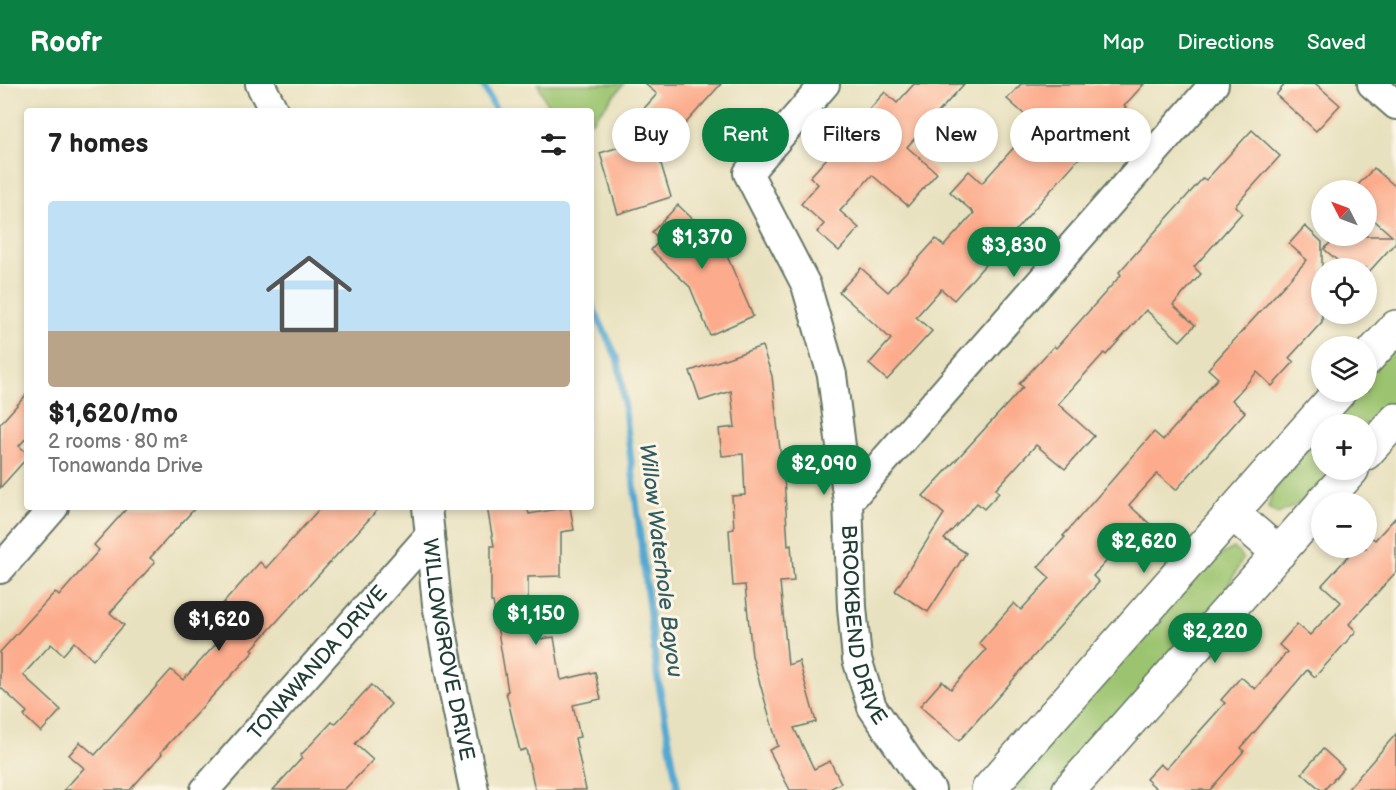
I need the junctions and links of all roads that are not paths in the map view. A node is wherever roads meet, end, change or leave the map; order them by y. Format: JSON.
{"nodes":[{"id":1,"x":260,"y":84,"type":"edge"},
{"id":2,"x":825,"y":84,"type":"edge"},
{"id":3,"x":1214,"y":84,"type":"edge"},
{"id":4,"x":1372,"y":84,"type":"edge"},
{"id":5,"x":1396,"y":105,"type":"edge"},
{"id":6,"x":272,"y":108,"type":"edge"},
{"id":7,"x":1396,"y":327,"type":"edge"},
{"id":8,"x":1377,"y":348,"type":"edge"},
{"id":9,"x":1330,"y":402,"type":"edge"},
{"id":10,"x":1396,"y":420,"type":"edge"},
{"id":11,"x":1377,"y":441,"type":"edge"},
{"id":12,"x":1343,"y":480,"type":"edge"},
{"id":13,"x":1332,"y":492,"type":"edge"},
{"id":14,"x":848,"y":502,"type":"junction"},
{"id":15,"x":51,"y":510,"type":"edge"},
{"id":16,"x":427,"y":510,"type":"edge"},
{"id":17,"x":1232,"y":513,"type":"junction"},
{"id":18,"x":1311,"y":516,"type":"edge"},
{"id":19,"x":430,"y":535,"type":"junction"},
{"id":20,"x":1279,"y":553,"type":"junction"},
{"id":21,"x":0,"y":569,"type":"edge"},
{"id":22,"x":205,"y":790,"type":"edge"},
{"id":23,"x":474,"y":790,"type":"edge"},
{"id":24,"x":931,"y":790,"type":"edge"},
{"id":25,"x":988,"y":790,"type":"edge"},
{"id":26,"x":1070,"y":790,"type":"edge"}],
"edges":[{"from":1,"to":6,"type":"street"},
{"from":2,"to":14,"type":"street","name":"BROOKBEND DRIVE"},
{"from":3,"to":14,"type":"street"},
{"from":4,"to":5,"type":"street"},
{"from":7,"to":8,"type":"main road"},
{"from":9,"to":17,"type":"main road"},
{"from":10,"to":11,"type":"main road"},
{"from":12,"to":13,"type":"main road"},
{"from":14,"to":24,"type":"street","name":"BROOKBEND DRIVE"},
{"from":15,"to":21,"type":"street"},
{"from":16,"to":19,"type":"street","name":"WILLOWGROVE DRIVE"},
{"from":17,"to":20,"type":"main road"},
{"from":17,"to":25,"type":"main road"},
{"from":18,"to":20,"type":"main road"},
{"from":19,"to":22,"type":"street","name":"TONAWANDA DRIVE"},
{"from":19,"to":23,"type":"street","name":"WILLOWGROVE DRIVE"},
{"from":20,"to":26,"type":"main road"}]}
